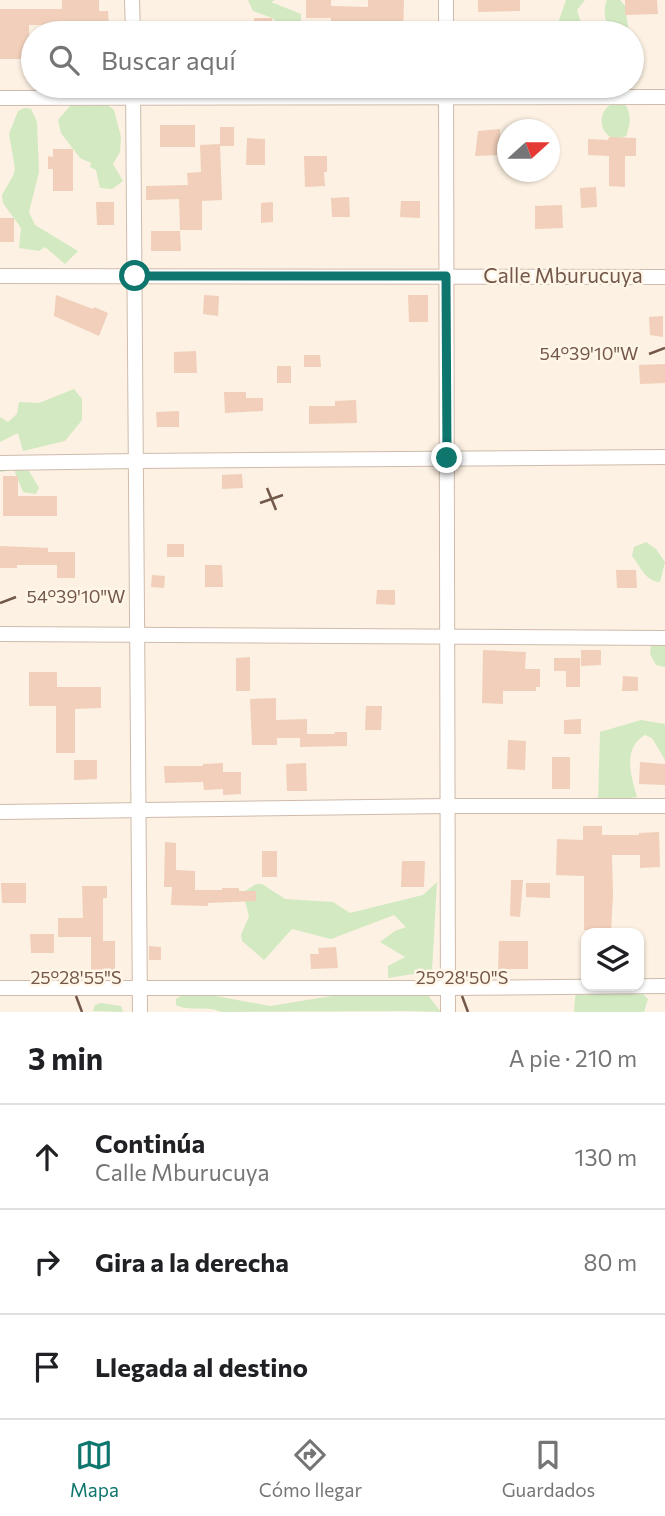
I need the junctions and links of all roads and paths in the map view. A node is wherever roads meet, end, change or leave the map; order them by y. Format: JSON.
{"nodes":[{"id":1,"x":132,"y":0,"type":"edge"},
{"id":2,"x":446,"y":0,"type":"edge"},
{"id":3,"x":133,"y":21,"type":"edge"},
{"id":4,"x":446,"y":21,"type":"edge"},
{"id":5,"x":21,"y":97,"type":"edge"},
{"id":6,"x":644,"y":97,"type":"edge"},
{"id":7,"x":665,"y":97,"type":"edge"},
{"id":8,"x":0,"y":98,"type":"edge"},
{"id":9,"x":133,"y":98,"type":"edge"},
{"id":10,"x":446,"y":98,"type":"edge"},
{"id":11,"x":0,"y":276,"type":"edge"},
{"id":12,"x":135,"y":276,"type":"junction"},
{"id":13,"x":446,"y":276,"type":"junction"},
{"id":14,"x":665,"y":277,"type":"edge"},
{"id":15,"x":665,"y":457,"type":"edge"},
{"id":16,"x":447,"y":458,"type":"junction"},
{"id":17,"x":136,"y":461,"type":"junction"},
{"id":18,"x":0,"y":463,"type":"edge"},
{"id":19,"x":0,"y":634,"type":"edge"},
{"id":20,"x":138,"y":635,"type":"junction"},
{"id":21,"x":447,"y":637,"type":"junction"},
{"id":22,"x":665,"y":638,"type":"edge"},
{"id":23,"x":447,"y":806,"type":"junction"},
{"id":24,"x":665,"y":806,"type":"edge"},
{"id":25,"x":139,"y":811,"type":"junction"},
{"id":26,"x":0,"y":812,"type":"edge"},
{"id":27,"x":665,"y":986,"type":"edge"},
{"id":28,"x":0,"y":988,"type":"edge"},
{"id":29,"x":141,"y":988,"type":"junction"},
{"id":30,"x":447,"y":988,"type":"junction"},
{"id":31,"x":140,"y":1012,"type":"edge"},
{"id":32,"x":448,"y":1012,"type":"edge"}],
"edges":[{"from":1,"to":3,"type":"street"},
{"from":2,"to":4,"type":"street"},
{"from":5,"to":8,"type":"street"},
{"from":6,"to":7,"type":"street"},
{"from":9,"to":12,"type":"street"},
{"from":10,"to":13,"type":"street"},
{"from":11,"to":12,"type":"street","name":"Calle Mburucuya"},
{"from":12,"to":13,"type":"street","name":"Calle Mburucuya"},
{"from":12,"to":17,"type":"street"},
{"from":13,"to":14,"type":"street","name":"Calle Mburucuya"},
{"from":13,"to":16,"type":"street"},
{"from":15,"to":16,"type":"street"},
{"from":16,"to":17,"type":"street"},
{"from":16,"to":21,"type":"street"},
{"from":17,"to":18,"type":"street"},
{"from":17,"to":20,"type":"street"},
{"from":19,"to":20,"type":"street"},
{"from":20,"to":21,"type":"street"},
{"from":20,"to":25,"type":"street"},
{"from":21,"to":22,"type":"street"},
{"from":21,"to":23,"type":"street"},
{"from":23,"to":24,"type":"street"},
{"from":23,"to":25,"type":"street"},
{"from":23,"to":30,"type":"street"},
{"from":25,"to":26,"type":"street"},
{"from":25,"to":29,"type":"street"},
{"from":27,"to":30,"type":"street"},
{"from":28,"to":29,"type":"street"},
{"from":29,"to":30,"type":"street"},
{"from":29,"to":31,"type":"street"},
{"from":30,"to":32,"type":"street"}]}
